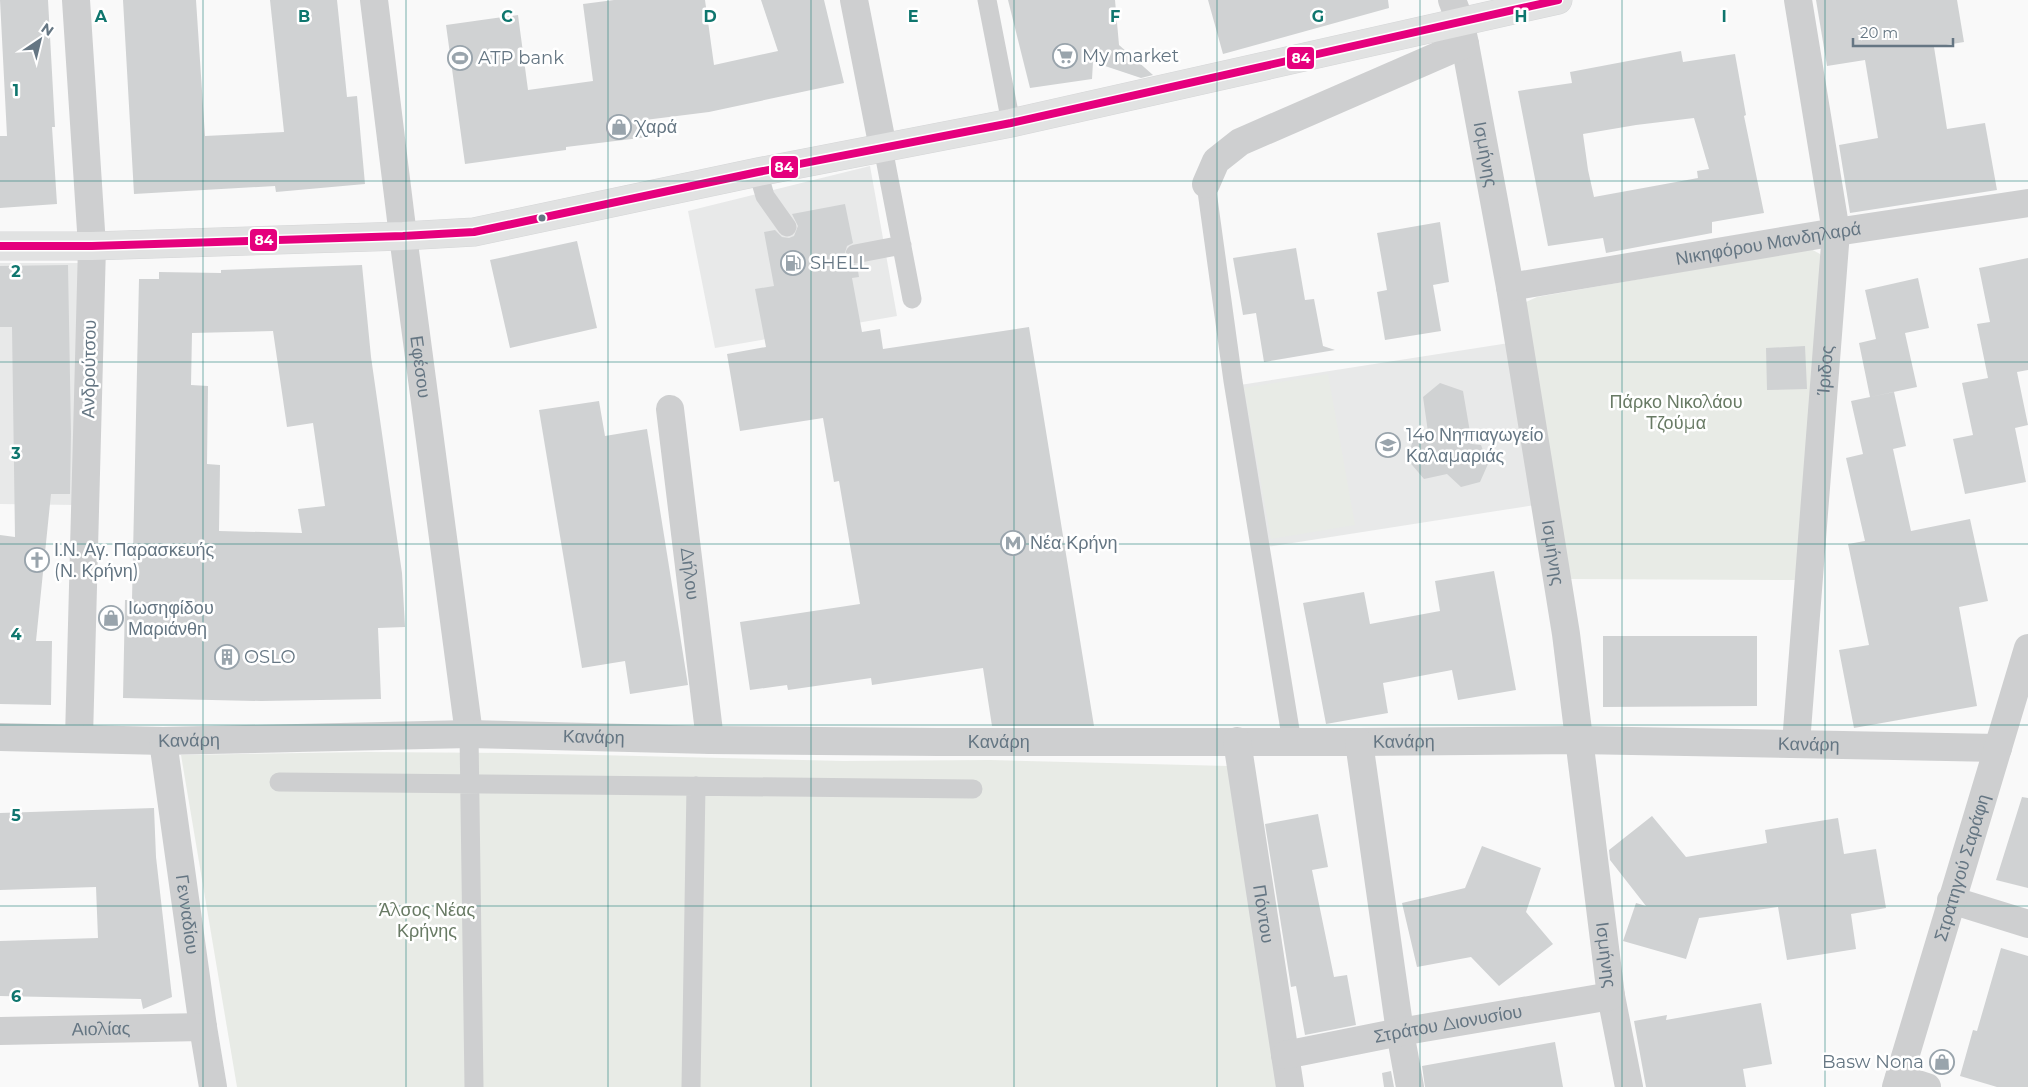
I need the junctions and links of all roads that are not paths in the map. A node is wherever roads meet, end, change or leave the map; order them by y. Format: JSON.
{"nodes":[{"id":1,"x":76,"y":0,"type":"edge"},
{"id":2,"x":374,"y":0,"type":"edge"},
{"id":3,"x":854,"y":0,"type":"edge"},
{"id":4,"x":987,"y":0,"type":"edge"},
{"id":5,"x":1558,"y":0,"type":"edge"},
{"id":6,"x":1798,"y":0,"type":"edge"},
{"id":7,"x":1459,"y":22,"type":"edge"},
{"id":8,"x":1011,"y":123,"type":"junction"},
{"id":9,"x":883,"y":148,"type":"junction"},
{"id":10,"x":758,"y":172,"type":"junction"},
{"id":11,"x":1206,"y":184,"type":"joint"},
{"id":12,"x":2028,"y":203,"type":"edge"},
{"id":13,"x":787,"y":228,"type":"dead end"},
{"id":14,"x":1836,"y":232,"type":"junction"},
{"id":15,"x":403,"y":236,"type":"junction"},
{"id":16,"x":902,"y":244,"type":"junction"},
{"id":17,"x":0,"y":246,"type":"edge"},
{"id":18,"x":92,"y":246,"type":"junction"},
{"id":19,"x":855,"y":254,"type":"dead end"},
{"id":20,"x":1510,"y":287,"type":"junction"},
{"id":21,"x":912,"y":299,"type":"dead end"},
{"id":22,"x":670,"y":409,"type":"dead end"},
{"id":23,"x":2028,"y":648,"type":"edge"},
{"id":24,"x":2022,"y":689,"type":"edge"},
{"id":25,"x":469,"y":734,"type":"junction"},
{"id":26,"x":0,"y":737,"type":"edge"},
{"id":27,"x":80,"y":738,"type":"junction"},
{"id":28,"x":710,"y":740,"type":"junction"},
{"id":29,"x":1578,"y":740,"type":"junction"},
{"id":30,"x":1237,"y":741,"type":"junction"},
{"id":31,"x":163,"y":742,"type":"junction"},
{"id":32,"x":1292,"y":742,"type":"junction"},
{"id":33,"x":1359,"y":742,"type":"junction"},
{"id":34,"x":1796,"y":743,"type":"junction"},
{"id":35,"x":1998,"y":748,"type":"junction"},
{"id":36,"x":279,"y":782,"type":"dead end"},
{"id":37,"x":469,"y":784,"type":"junction"},
{"id":38,"x":696,"y":786,"type":"junction"},
{"id":39,"x":973,"y":789,"type":"dead end"},
{"id":40,"x":1951,"y":900,"type":"junction"},
{"id":41,"x":2028,"y":924,"type":"edge"},
{"id":42,"x":1612,"y":996,"type":"junction"},
{"id":43,"x":203,"y":1027,"type":"junction"},
{"id":44,"x":0,"y":1031,"type":"edge"},
{"id":45,"x":1400,"y":1032,"type":"junction"},
{"id":46,"x":1286,"y":1055,"type":"junction"},
{"id":47,"x":1898,"y":1083,"type":"edge"},
{"id":48,"x":213,"y":1087,"type":"edge"},
{"id":49,"x":474,"y":1087,"type":"edge"},
{"id":50,"x":691,"y":1087,"type":"edge"},
{"id":51,"x":1290,"y":1087,"type":"edge"},
{"id":52,"x":1410,"y":1087,"type":"edge"},
{"id":53,"x":1628,"y":1087,"type":"edge"},
{"id":54,"x":1927,"y":1087,"type":"edge"}],
"edges":[{"from":1,"to":18,"type":"street","name":"Ανδρούτσου"},
{"from":2,"to":15,"type":"street","name":"Εφέσου"},
{"from":3,"to":9,"type":"street"},
{"from":4,"to":8,"type":"lane"},
{"from":5,"to":7,"type":"main road"},
{"from":6,"to":14,"type":"street","name":"Ίριδος"},
{"from":7,"to":8,"type":"main road"},
{"from":7,"to":11,"type":"street"},
{"from":7,"to":20,"type":"street","name":"Ισμήνης"},
{"from":8,"to":9,"type":"main road"},
{"from":9,"to":10,"type":"main road"},
{"from":9,"to":16,"type":"lane"},
{"from":10,"to":13,"type":"lane"},
{"from":10,"to":15,"type":"main road"},
{"from":11,"to":32,"type":"lane"},
{"from":12,"to":14,"type":"street","name":"Νικηφόρου Μανδηλαρά"},
{"from":14,"to":20,"type":"street","name":"Νικηφόρου Μανδηλαρά"},
{"from":14,"to":34,"type":"street","name":"Ίριδος"},
{"from":15,"to":18,"type":"main road"},
{"from":15,"to":25,"type":"street","name":"Εφέσου"},
{"from":16,"to":19,"type":"lane"},
{"from":16,"to":21,"type":"lane"},
{"from":17,"to":18,"type":"main road"},
{"from":18,"to":27,"type":"street","name":"Ανδρούτσου"},
{"from":20,"to":29,"type":"street","name":"Ισμήνης"},
{"from":22,"to":28,"type":"street","name":"Δήλου"},
{"from":23,"to":24,"type":"street","name":"Στρατηγού Σαράφη"},
{"from":24,"to":35,"type":"street","name":"Στρατηγού Σαράφη"},
{"from":25,"to":28,"type":"street","name":"Κανάρη"},
{"from":25,"to":31,"type":"street","name":"Κανάρη"},
{"from":25,"to":37,"type":"lane"},
{"from":26,"to":27,"type":"street","name":"Κανάρη"},
{"from":27,"to":31,"type":"street","name":"Κανάρη"},
{"from":28,"to":30,"type":"street","name":"Κανάρη"},
{"from":29,"to":33,"type":"street","name":"Κανάρη"},
{"from":29,"to":34,"type":"street","name":"Κανάρη"},
{"from":29,"to":42,"type":"street","name":"Ισμήνης"},
{"from":30,"to":32,"type":"street","name":"Κανάρη"},
{"from":30,"to":46,"type":"street","name":"Πόντου"},
{"from":31,"to":43,"type":"street","name":"Γενναδίου"},
{"from":32,"to":33,"type":"street","name":"Κανάρη"},
{"from":33,"to":45,"type":"street"},
{"from":34,"to":35,"type":"street","name":"Κανάρη"},
{"from":35,"to":40,"type":"street","name":"Στρατηγού Σαράφη"},
{"from":36,"to":37,"type":"lane"},
{"from":37,"to":38,"type":"lane"},
{"from":37,"to":49,"type":"lane"},
{"from":38,"to":39,"type":"lane"},
{"from":38,"to":50,"type":"lane"},
{"from":40,"to":41,"type":"street"},
{"from":40,"to":47,"type":"street","name":"Στρατηγού Σαράφη"},
{"from":42,"to":45,"type":"street","name":"Στράτου Διονυσίου"},
{"from":42,"to":53,"type":"street","name":"Ισμήνης"},
{"from":43,"to":44,"type":"street","name":"Αιολίας"},
{"from":43,"to":48,"type":"street","name":"Γενναδίου"},
{"from":45,"to":46,"type":"street","name":"Στράτου Διονυσίου"},
{"from":45,"to":52,"type":"street"},
{"from":46,"to":51,"type":"street","name":"Πόντου"},
{"from":47,"to":54,"type":"street"}]}
